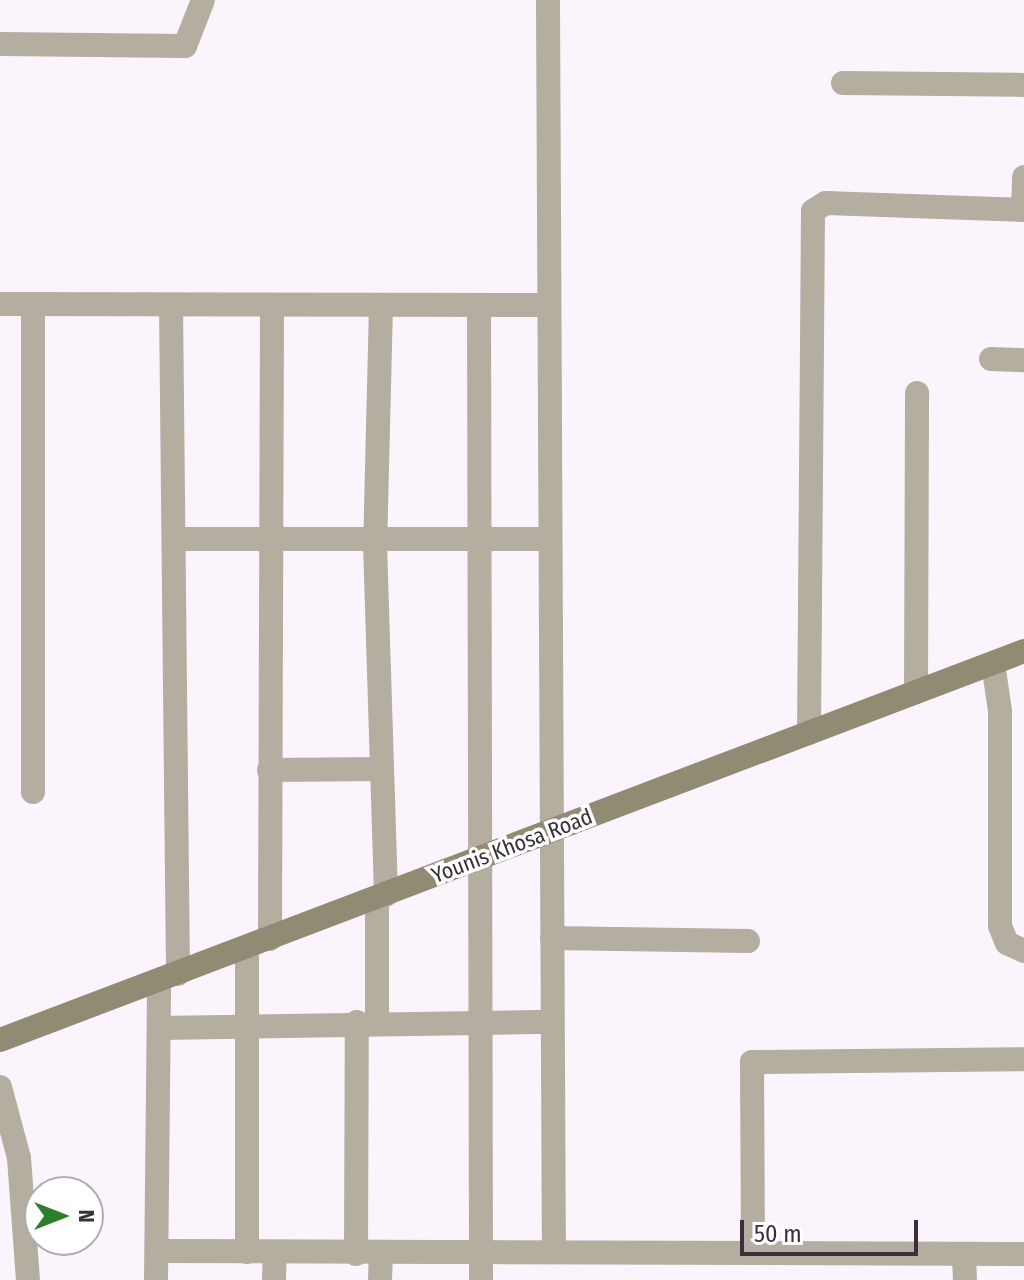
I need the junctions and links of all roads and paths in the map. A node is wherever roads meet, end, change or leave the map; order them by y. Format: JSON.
{"nodes":[{"id":1,"x":203,"y":0,"type":"edge"},
{"id":2,"x":548,"y":0,"type":"edge"},
{"id":3,"x":0,"y":44,"type":"edge"},
{"id":4,"x":843,"y":83,"type":"dead end"},
{"id":5,"x":1024,"y":85,"type":"edge"},
{"id":6,"x":1024,"y":177,"type":"edge"},
{"id":7,"x":1024,"y":210,"type":"edge"},
{"id":8,"x":0,"y":304,"type":"edge"},
{"id":9,"x":33,"y":304,"type":"junction"},
{"id":10,"x":171,"y":305,"type":"junction"},
{"id":11,"x":272,"y":305,"type":"junction"},
{"id":12,"x":381,"y":305,"type":"junction"},
{"id":13,"x":479,"y":305,"type":"junction"},
{"id":14,"x":545,"y":305,"type":"junction"},
{"id":15,"x":991,"y":359,"type":"dead end"},
{"id":16,"x":1024,"y":360,"type":"edge"},
{"id":17,"x":917,"y":393,"type":"dead end"},
{"id":18,"x":375,"y":538,"type":"junction"},
{"id":19,"x":479,"y":538,"type":"junction"},
{"id":20,"x":174,"y":539,"type":"junction"},
{"id":21,"x":277,"y":539,"type":"junction"},
{"id":22,"x":549,"y":539,"type":"junction"},
{"id":23,"x":1024,"y":651,"type":"edge"},
{"id":24,"x":993,"y":663,"type":"junction"},
{"id":25,"x":916,"y":692,"type":"junction"},
{"id":26,"x":809,"y":733,"type":"junction"},
{"id":27,"x":382,"y":769,"type":"junction"},
{"id":28,"x":269,"y":770,"type":"junction"},
{"id":29,"x":33,"y":792,"type":"dead end"},
{"id":30,"x":553,"y":831,"type":"junction"},
{"id":31,"x":1012,"y":835,"type":"edge"},
{"id":32,"x":480,"y":858,"type":"junction"},
{"id":33,"x":382,"y":896,"type":"junction"},
{"id":34,"x":552,"y":938,"type":"junction"},
{"id":35,"x":270,"y":939,"type":"junction"},
{"id":36,"x":748,"y":941,"type":"dead end"},
{"id":37,"x":247,"y":948,"type":"junction"},
{"id":38,"x":1024,"y":951,"type":"edge"},
{"id":39,"x":168,"y":978,"type":"junction"},
{"id":40,"x":367,"y":1022,"type":"junction"},
{"id":41,"x":478,"y":1022,"type":"junction"},
{"id":42,"x":552,"y":1022,"type":"junction"},
{"id":43,"x":252,"y":1025,"type":"junction"},
{"id":44,"x":159,"y":1028,"type":"junction"},
{"id":45,"x":0,"y":1040,"type":"edge"},
{"id":46,"x":1024,"y":1059,"type":"edge"},
{"id":47,"x":0,"y":1087,"type":"edge"},
{"id":48,"x":157,"y":1251,"type":"junction"},
{"id":49,"x":247,"y":1252,"type":"junction"},
{"id":50,"x":554,"y":1252,"type":"junction"},
{"id":51,"x":275,"y":1253,"type":"junction"},
{"id":52,"x":753,"y":1253,"type":"junction"},
{"id":53,"x":356,"y":1254,"type":"junction"},
{"id":54,"x":381,"y":1254,"type":"junction"},
{"id":55,"x":964,"y":1254,"type":"junction"},
{"id":56,"x":1024,"y":1254,"type":"edge"},
{"id":57,"x":481,"y":1255,"type":"junction"},
{"id":58,"x":28,"y":1280,"type":"edge"},
{"id":59,"x":156,"y":1280,"type":"edge"},
{"id":60,"x":274,"y":1280,"type":"edge"},
{"id":61,"x":380,"y":1280,"type":"edge"},
{"id":62,"x":481,"y":1280,"type":"edge"},
{"id":63,"x":965,"y":1280,"type":"edge"}],
"edges":[{"from":1,"to":3,"type":"street"},
{"from":2,"to":14,"type":"street"},
{"from":4,"to":5,"type":"street"},
{"from":6,"to":7,"type":"street"},
{"from":7,"to":26,"type":"street"},
{"from":8,"to":9,"type":"street"},
{"from":9,"to":10,"type":"street"},
{"from":9,"to":29,"type":"street"},
{"from":10,"to":11,"type":"street"},
{"from":10,"to":20,"type":"street"},
{"from":11,"to":12,"type":"street"},
{"from":11,"to":21,"type":"street"},
{"from":12,"to":13,"type":"street"},
{"from":12,"to":18,"type":"street"},
{"from":13,"to":14,"type":"street"},
{"from":13,"to":19,"type":"street"},
{"from":14,"to":22,"type":"street"},
{"from":15,"to":16,"type":"street"},
{"from":17,"to":25,"type":"street"},
{"from":18,"to":19,"type":"street"},
{"from":18,"to":21,"type":"street"},
{"from":18,"to":27,"type":"street"},
{"from":19,"to":22,"type":"street"},
{"from":19,"to":32,"type":"street"},
{"from":20,"to":21,"type":"street"},
{"from":20,"to":39,"type":"street"},
{"from":21,"to":28,"type":"street"},
{"from":22,"to":30,"type":"street"},
{"from":23,"to":24,"type":"street","name":"Younis Khosa Road"},
{"from":24,"to":25,"type":"street","name":"Younis Khosa Road"},
{"from":24,"to":31,"type":"street"},
{"from":25,"to":26,"type":"street","name":"Younis Khosa Road"},
{"from":26,"to":30,"type":"street","name":"Younis Khosa Road"},
{"from":27,"to":28,"type":"street"},
{"from":27,"to":33,"type":"street"},
{"from":28,"to":35,"type":"street"},
{"from":30,"to":32,"type":"street","name":"Younis Khosa Road"},
{"from":30,"to":34,"type":"street"},
{"from":31,"to":38,"type":"street"},
{"from":32,"to":33,"type":"street","name":"Younis Khosa Road"},
{"from":32,"to":41,"type":"street"},
{"from":33,"to":35,"type":"street","name":"Younis Khosa Road"},
{"from":33,"to":40,"type":"street"},
{"from":34,"to":36,"type":"street"},
{"from":34,"to":42,"type":"street"},
{"from":35,"to":37,"type":"street","name":"Younis Khosa Road"},
{"from":37,"to":39,"type":"street","name":"Younis Khosa Road"},
{"from":37,"to":43,"type":"street"},
{"from":39,"to":44,"type":"street"},
{"from":39,"to":45,"type":"street","name":"Younis Khosa Road"},
{"from":40,"to":41,"type":"street"},
{"from":40,"to":43,"type":"street"},
{"from":40,"to":53,"type":"street"},
{"from":41,"to":42,"type":"street"},
{"from":41,"to":57,"type":"street"},
{"from":42,"to":50,"type":"street"},
{"from":43,"to":44,"type":"street"},
{"from":43,"to":49,"type":"street"},
{"from":44,"to":48,"type":"street"},
{"from":46,"to":52,"type":"street"},
{"from":47,"to":58,"type":"street"},
{"from":48,"to":49,"type":"street"},
{"from":48,"to":59,"type":"street"},
{"from":49,"to":51,"type":"street"},
{"from":50,"to":52,"type":"street"},
{"from":50,"to":57,"type":"street"},
{"from":51,"to":53,"type":"street"},
{"from":51,"to":60,"type":"street"},
{"from":52,"to":55,"type":"street"},
{"from":53,"to":54,"type":"street"},
{"from":54,"to":57,"type":"street"},
{"from":54,"to":61,"type":"street"},
{"from":55,"to":56,"type":"street"},
{"from":55,"to":63,"type":"street"},
{"from":57,"to":62,"type":"street"}]}
